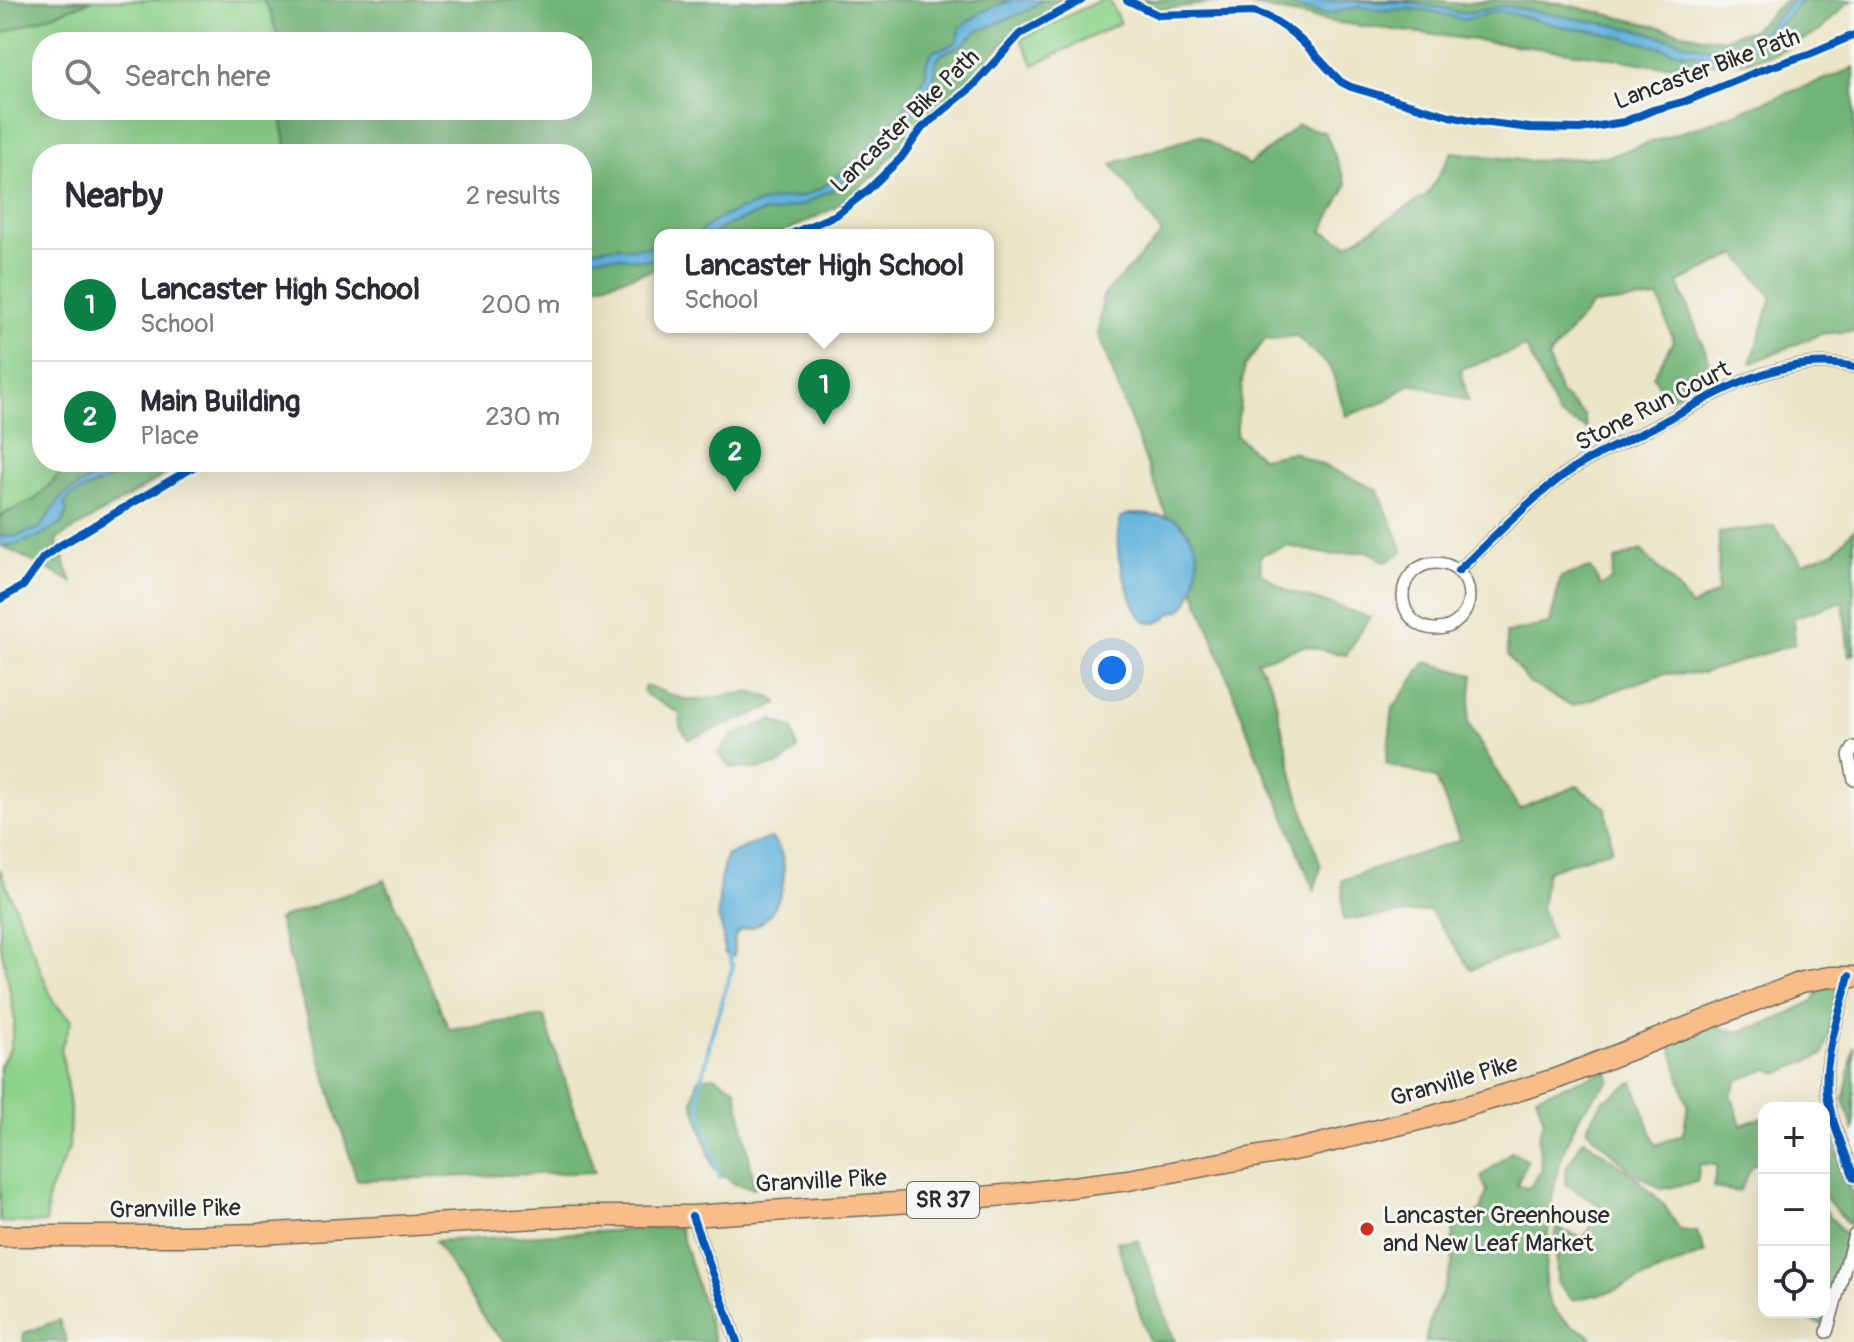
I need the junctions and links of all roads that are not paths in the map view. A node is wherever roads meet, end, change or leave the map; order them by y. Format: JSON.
{"nodes":[{"id":1,"x":1854,"y":367,"type":"edge"},
{"id":2,"x":1458,"y":571,"type":"junction"},
{"id":3,"x":1854,"y":747,"type":"edge"},
{"id":4,"x":1854,"y":780,"type":"edge"},
{"id":5,"x":1851,"y":977,"type":"edge"},
{"id":6,"x":1854,"y":1178,"type":"edge"},
{"id":7,"x":692,"y":1216,"type":"junction"},
{"id":8,"x":1854,"y":1235,"type":"edge"},
{"id":9,"x":0,"y":1236,"type":"edge"},
{"id":10,"x":1827,"y":1332,"type":"dead end"},
{"id":11,"x":737,"y":1342,"type":"edge"}],
"edges":[{"from":1,"to":2,"type":"street","name":"Stone Run Court"},
{"from":2,"to":2,"type":"street"},
{"from":3,"to":4,"type":"street"},
{"from":5,"to":6,"type":"street"},
{"from":5,"to":7,"type":"highway","name":"Granville Pike","number":"SR 37"},
{"from":7,"to":9,"type":"highway","name":"Granville Pike","number":"SR 37"},
{"from":7,"to":11,"type":"street"},
{"from":8,"to":10,"type":"street"}]}
